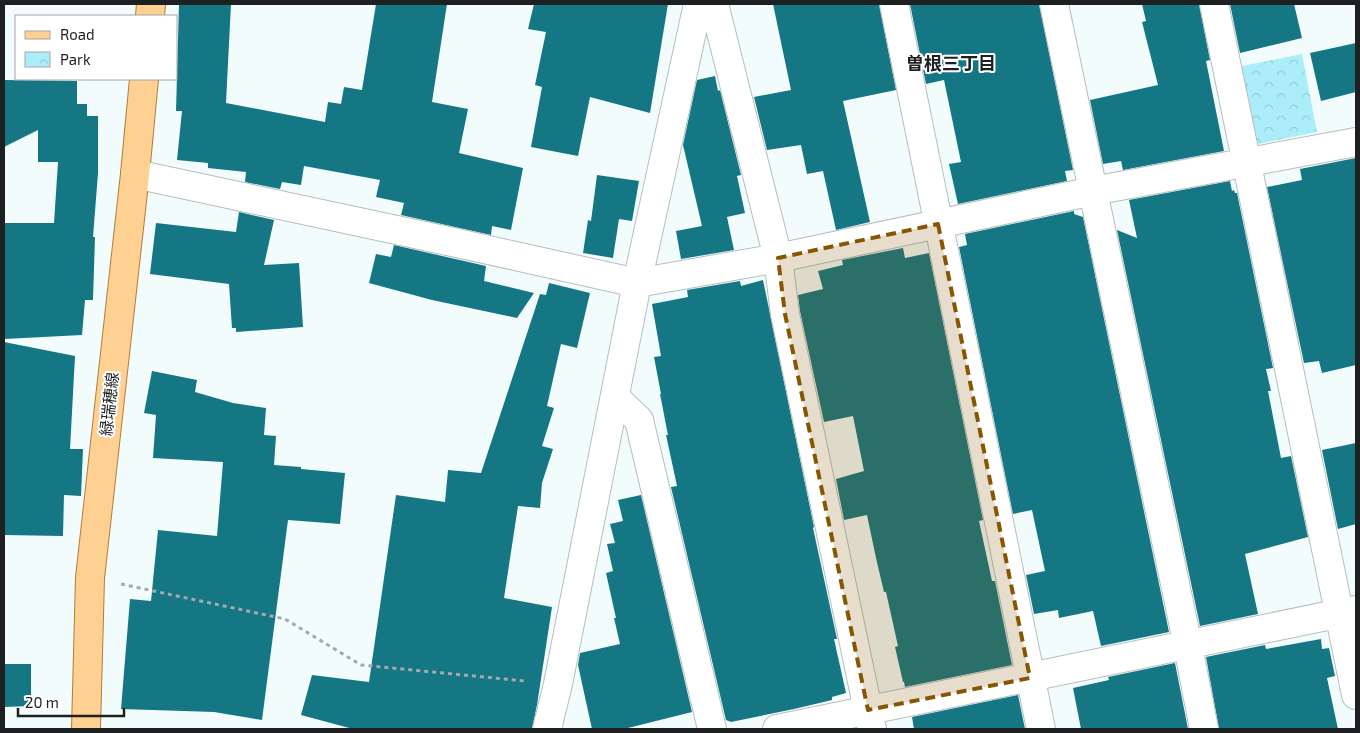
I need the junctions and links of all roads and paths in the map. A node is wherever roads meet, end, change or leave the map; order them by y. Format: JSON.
{"nodes":[{"id":1,"x":698,"y":4,"type":"edge"},
{"id":2,"x":714,"y":4,"type":"edge"},
{"id":3,"x":894,"y":4,"type":"edge"},
{"id":4,"x":1054,"y":4,"type":"edge"},
{"id":5,"x":1214,"y":4,"type":"edge"},
{"id":6,"x":144,"y":80,"type":"edge"},
{"id":7,"x":1356,"y":142,"type":"edge"},
{"id":8,"x":1247,"y":163,"type":"junction"},
{"id":9,"x":135,"y":174,"type":"junction"},
{"id":10,"x":1093,"y":192,"type":"junction"},
{"id":11,"x":938,"y":224,"type":"junction"},
{"id":12,"x":778,"y":258,"type":"junction"},
{"id":13,"x":637,"y":283,"type":"junction"},
{"id":14,"x":615,"y":397,"type":"junction"},
{"id":15,"x":90,"y":578,"type":"junction"},
{"id":16,"x":1348,"y":612,"type":"edge"},
{"id":17,"x":1188,"y":646,"type":"junction"},
{"id":18,"x":1030,"y":678,"type":"junction"},
{"id":19,"x":558,"y":684,"type":"junction"},
{"id":20,"x":1356,"y":695,"type":"edge"},
{"id":21,"x":870,"y":720,"type":"edge"},
{"id":22,"x":86,"y":729,"type":"edge"},
{"id":23,"x":547,"y":729,"type":"edge"},
{"id":24,"x":712,"y":729,"type":"edge"},
{"id":25,"x":778,"y":729,"type":"edge"},
{"id":26,"x":1041,"y":729,"type":"edge"},
{"id":27,"x":1204,"y":729,"type":"edge"}],
"edges":[{"from":1,"to":13,"type":"street"},
{"from":2,"to":12,"type":"street"},
{"from":3,"to":11,"type":"street"},
{"from":4,"to":10,"type":"street"},
{"from":5,"to":8,"type":"street"},
{"from":6,"to":9,"type":"main road","name":"緑瑞穂線"},
{"from":7,"to":8,"type":"street"},
{"from":8,"to":10,"type":"street"},
{"from":8,"to":16,"type":"street"},
{"from":9,"to":13,"type":"street"},
{"from":9,"to":15,"type":"main road","name":"緑瑞穂線"},
{"from":10,"to":11,"type":"street"},
{"from":10,"to":17,"type":"street"},
{"from":11,"to":12,"type":"street"},
{"from":11,"to":18,"type":"street"},
{"from":12,"to":13,"type":"street"},
{"from":12,"to":21,"type":"street"},
{"from":13,"to":14,"type":"street"},
{"from":14,"to":19,"type":"street"},
{"from":14,"to":24,"type":"street"},
{"from":15,"to":19,"type":"path"},
{"from":15,"to":22,"type":"main road","name":"緑瑞穂線"},
{"from":16,"to":17,"type":"street"},
{"from":16,"to":20,"type":"street"},
{"from":17,"to":18,"type":"street"},
{"from":17,"to":27,"type":"street"},
{"from":18,"to":21,"type":"street"},
{"from":18,"to":26,"type":"street"},
{"from":19,"to":23,"type":"street"},
{"from":21,"to":25,"type":"street"}]}
